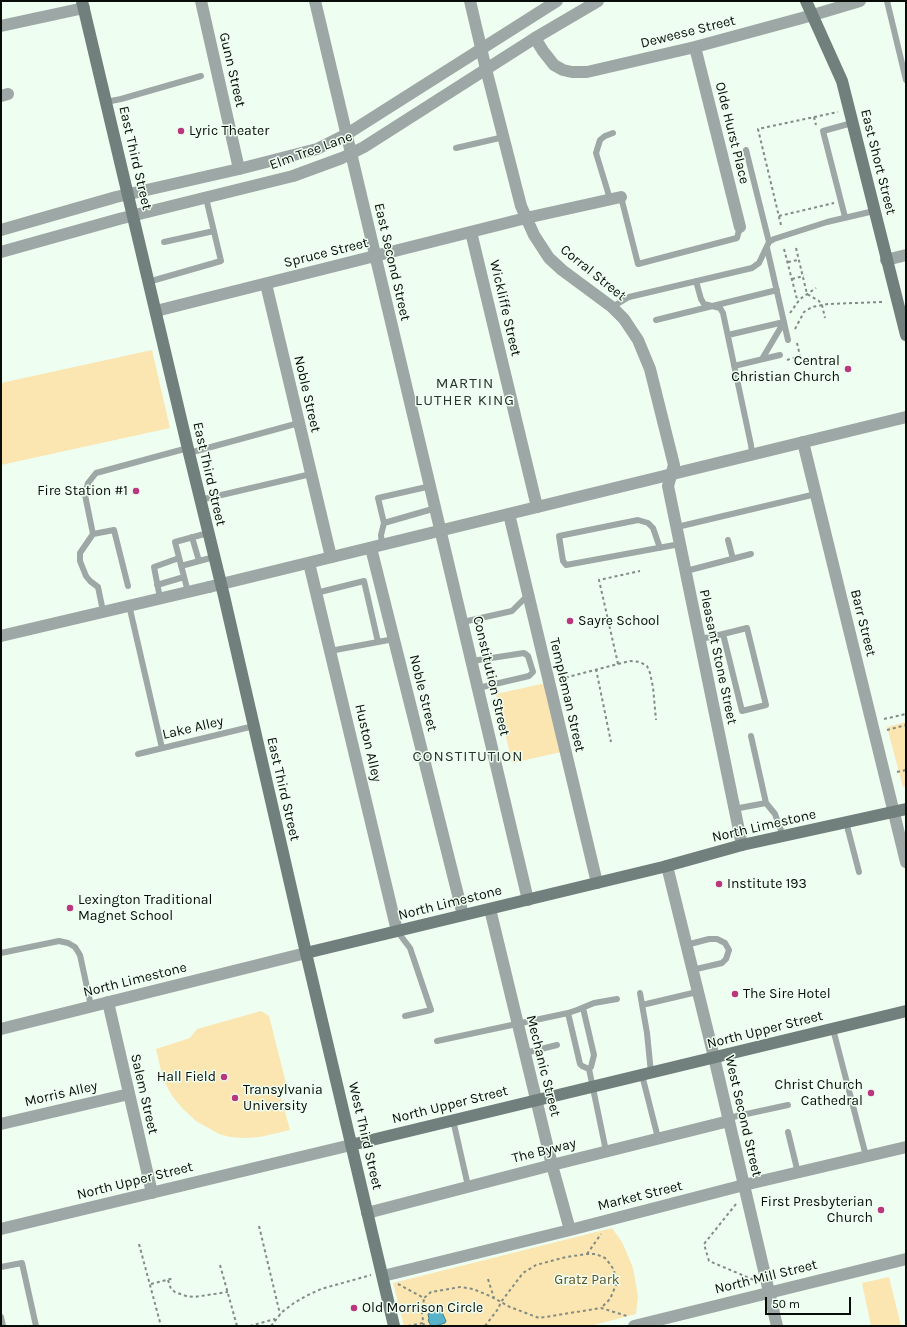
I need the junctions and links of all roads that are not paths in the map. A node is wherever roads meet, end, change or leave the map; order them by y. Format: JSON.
{"nodes":[{"id":1,"x":201,"y":1,"type":"edge"},
{"id":2,"x":315,"y":1,"type":"edge"},
{"id":3,"x":470,"y":1,"type":"edge"},
{"id":4,"x":557,"y":1,"type":"edge"},
{"id":5,"x":598,"y":1,"type":"edge"},
{"id":6,"x":806,"y":1,"type":"edge"},
{"id":7,"x":860,"y":1,"type":"edge"},
{"id":8,"x":887,"y":1,"type":"edge"},
{"id":9,"x":83,"y":4,"type":"edge"},
{"id":10,"x":812,"y":15,"type":"junction"},
{"id":11,"x":1,"y":26,"type":"edge"},
{"id":12,"x":535,"y":38,"type":"junction"},
{"id":13,"x":695,"y":47,"type":"junction"},
{"id":14,"x":481,"y":48,"type":"junction"},
{"id":15,"x":486,"y":69,"type":"junction"},
{"id":16,"x":201,"y":76,"type":"dead end"},
{"id":17,"x":906,"y":80,"type":"edge"},
{"id":18,"x":106,"y":102,"type":"junction"},
{"id":19,"x":852,"y":123,"type":"junction"},
{"id":20,"x":613,"y":133,"type":"dead end"},
{"id":21,"x":347,"y":134,"type":"junction"},
{"id":22,"x":504,"y":137,"type":"junction"},
{"id":23,"x":456,"y":148,"type":"dead end"},
{"id":24,"x":746,"y":150,"type":"dead end"},
{"id":25,"x":352,"y":154,"type":"junction"},
{"id":26,"x":239,"y":169,"type":"junction"},
{"id":27,"x":128,"y":195,"type":"junction"},
{"id":28,"x":206,"y":198,"type":"junction"},
{"id":29,"x":615,"y":198,"type":"junction"},
{"id":30,"x":874,"y":211,"type":"junction"},
{"id":31,"x":133,"y":216,"type":"junction"},
{"id":32,"x":845,"y":217,"type":"junction"},
{"id":33,"x":526,"y":218,"type":"junction"},
{"id":34,"x":740,"y":227,"type":"joint"},
{"id":35,"x":1,"y":230,"type":"edge"},
{"id":36,"x":214,"y":231,"type":"junction"},
{"id":37,"x":471,"y":232,"type":"junction"},
{"id":38,"x":164,"y":242,"type":"dead end"},
{"id":39,"x":768,"y":245,"type":"junction"},
{"id":40,"x":1,"y":252,"type":"edge"},
{"id":41,"x":906,"y":255,"type":"edge"},
{"id":42,"x":375,"y":256,"type":"junction"},
{"id":43,"x":886,"y":260,"type":"junction"},
{"id":44,"x":696,"y":281,"type":"junction"},
{"id":45,"x":148,"y":282,"type":"junction"},
{"id":46,"x":266,"y":284,"type":"junction"},
{"id":47,"x":777,"y":290,"type":"junction"},
{"id":48,"x":709,"y":306,"type":"junction"},
{"id":49,"x":612,"y":307,"type":"junction"},
{"id":50,"x":156,"y":311,"type":"junction"},
{"id":51,"x":656,"y":320,"type":"dead end"},
{"id":52,"x":784,"y":322,"type":"junction"},
{"id":53,"x":728,"y":335,"type":"junction"},
{"id":54,"x":906,"y":335,"type":"edge"},
{"id":55,"x":788,"y":340,"type":"dead end"},
{"id":56,"x":780,"y":354,"type":"dead end"},
{"id":57,"x":762,"y":359,"type":"junction"},
{"id":58,"x":734,"y":366,"type":"junction"},
{"id":59,"x":906,"y":417,"type":"edge"},
{"id":60,"x":299,"y":423,"type":"junction"},
{"id":61,"x":803,"y":442,"type":"junction"},
{"id":62,"x":188,"y":451,"type":"junction"},
{"id":63,"x":752,"y":454,"type":"junction"},
{"id":64,"x":311,"y":474,"type":"junction"},
{"id":65,"x":670,"y":474,"type":"junction"},
{"id":66,"x":431,"y":486,"type":"junction"},
{"id":67,"x":816,"y":494,"type":"junction"},
{"id":68,"x":200,"y":500,"type":"junction"},
{"id":69,"x":537,"y":507,"type":"junction"},
{"id":70,"x":436,"y":508,"type":"junction"},
{"id":71,"x":509,"y":514,"type":"junction"},
{"id":72,"x":384,"y":523,"type":"junction"},
{"id":73,"x":676,"y":527,"type":"junction"},
{"id":74,"x":441,"y":530,"type":"junction"},
{"id":75,"x":208,"y":532,"type":"junction"},
{"id":76,"x":93,"y":534,"type":"junction"},
{"id":77,"x":192,"y":537,"type":"junction"},
{"id":78,"x":728,"y":540,"type":"dead end"},
{"id":79,"x":680,"y":544,"type":"junction"},
{"id":80,"x":377,"y":546,"type":"junction"},
{"id":81,"x":660,"y":548,"type":"junction"},
{"id":82,"x":751,"y":554,"type":"dead end"},
{"id":83,"x":214,"y":557,"type":"junction"},
{"id":84,"x":331,"y":557,"type":"junction"},
{"id":85,"x":179,"y":558,"type":"junction"},
{"id":86,"x":733,"y":559,"type":"junction"},
{"id":87,"x":199,"y":561,"type":"junction"},
{"id":88,"x":309,"y":563,"type":"junction"},
{"id":89,"x":181,"y":566,"type":"junction"},
{"id":90,"x":686,"y":571,"type":"junction"},
{"id":91,"x":184,"y":577,"type":"junction"},
{"id":92,"x":158,"y":585,"type":"junction"},
{"id":93,"x":128,"y":586,"type":"dead end"},
{"id":94,"x":215,"y":586,"type":"junction"},
{"id":95,"x":188,"y":592,"type":"junction"},
{"id":96,"x":316,"y":593,"type":"junction"},
{"id":97,"x":528,"y":594,"type":"junction"},
{"id":98,"x":160,"y":598,"type":"junction"},
{"id":99,"x":130,"y":605,"type":"junction"},
{"id":100,"x":103,"y":611,"type":"junction"},
{"id":101,"x":463,"y":622,"type":"junction"},
{"id":102,"x":723,"y":634,"type":"junction"},
{"id":103,"x":1,"y":636,"type":"edge"},
{"id":104,"x":394,"y":639,"type":"junction"},
{"id":105,"x":699,"y":639,"type":"junction"},
{"id":106,"x":378,"y":642,"type":"junction"},
{"id":107,"x":330,"y":651,"type":"junction"},
{"id":108,"x":472,"y":661,"type":"junction"},
{"id":109,"x":478,"y":688,"type":"junction"},
{"id":110,"x":254,"y":726,"type":"junction"},
{"id":111,"x":751,"y":736,"type":"dead end"},
{"id":112,"x":162,"y":748,"type":"junction"},
{"id":113,"x":138,"y":754,"type":"dead end"},
{"id":114,"x":766,"y":803,"type":"junction"},
{"id":115,"x":734,"y":809,"type":"junction"},
{"id":116,"x":900,"y":810,"type":"edge"},
{"id":117,"x":846,"y":822,"type":"junction"},
{"id":118,"x":783,"y":836,"type":"junction"},
{"id":119,"x":742,"y":845,"type":"junction"},
{"id":120,"x":906,"y":862,"type":"edge"},
{"id":121,"x":667,"y":866,"type":"junction"},
{"id":122,"x":859,"y":872,"type":"dead end"},
{"id":123,"x":597,"y":883,"type":"junction"},
{"id":124,"x":528,"y":900,"type":"junction"},
{"id":125,"x":490,"y":909,"type":"junction"},
{"id":126,"x":463,"y":915,"type":"junction"},
{"id":127,"x":397,"y":931,"type":"junction"},
{"id":128,"x":686,"y":945,"type":"junction"},
{"id":129,"x":1,"y":953,"type":"edge"},
{"id":130,"x":306,"y":953,"type":"junction"},
{"id":131,"x":692,"y":970,"type":"junction"},
{"id":132,"x":698,"y":992,"type":"junction"},
{"id":133,"x":640,"y":993,"type":"dead end"},
{"id":134,"x":617,"y":999,"type":"dead end"},
{"id":135,"x":108,"y":1002,"type":"junction"},
{"id":136,"x":642,"y":1005,"type":"junction"},
{"id":137,"x":91,"y":1006,"type":"junction"},
{"id":138,"x":583,"y":1008,"type":"junction"},
{"id":139,"x":906,"y":1011,"type":"edge"},
{"id":140,"x":568,"y":1013,"type":"junction"},
{"id":141,"x":405,"y":1016,"type":"dead end"},
{"id":142,"x":518,"y":1023,"type":"junction"},
{"id":143,"x":1,"y":1029,"type":"edge"},
{"id":144,"x":833,"y":1029,"type":"junction"},
{"id":145,"x":437,"y":1041,"type":"dead end"},
{"id":146,"x":557,"y":1045,"type":"dead end"},
{"id":147,"x":525,"y":1053,"type":"junction"},
{"id":148,"x":714,"y":1057,"type":"junction"},
{"id":149,"x":589,"y":1069,"type":"junction"},
{"id":150,"x":646,"y":1074,"type":"junction"},
{"id":151,"x":592,"y":1087,"type":"junction"},
{"id":152,"x":129,"y":1094,"type":"junction"},
{"id":153,"x":536,"y":1100,"type":"junction"},
{"id":154,"x":788,"y":1105,"type":"dead end"},
{"id":155,"x":453,"y":1120,"type":"junction"},
{"id":156,"x":728,"y":1120,"type":"junction"},
{"id":157,"x":1,"y":1124,"type":"edge"},
{"id":158,"x":788,"y":1132,"type":"dead end"},
{"id":159,"x":658,"y":1138,"type":"junction"},
{"id":160,"x":351,"y":1145,"type":"junction"},
{"id":161,"x":906,"y":1147,"type":"edge"},
{"id":162,"x":606,"y":1151,"type":"junction"},
{"id":163,"x":866,"y":1156,"type":"junction"},
{"id":164,"x":552,"y":1165,"type":"junction"},
{"id":165,"x":798,"y":1173,"type":"junction"},
{"id":166,"x":744,"y":1185,"type":"junction"},
{"id":167,"x":468,"y":1186,"type":"junction"},
{"id":168,"x":152,"y":1193,"type":"junction"},
{"id":169,"x":367,"y":1213,"type":"junction"},
{"id":170,"x":1,"y":1229,"type":"edge"},
{"id":171,"x":570,"y":1230,"type":"junction"},
{"id":172,"x":906,"y":1259,"type":"edge"},
{"id":173,"x":1,"y":1267,"type":"edge"},
{"id":174,"x":383,"y":1278,"type":"junction"},
{"id":175,"x":769,"y":1292,"type":"junction"},
{"id":176,"x":1,"y":1318,"type":"edge"},
{"id":177,"x":631,"y":1321,"type":"edge"},
{"id":178,"x":3,"y":1326,"type":"edge"},
{"id":179,"x":36,"y":1326,"type":"edge"},
{"id":180,"x":394,"y":1326,"type":"edge"},
{"id":181,"x":777,"y":1326,"type":"edge"}],
"edges":[{"from":1,"to":26,"type":"street","name":"Gunn Street"},
{"from":2,"to":21,"type":"street","name":"East Second Street"},
{"from":3,"to":14,"type":"street","name":"Corral Street"},
{"from":4,"to":14,"type":"street","name":"Elm Tree Lane"},
{"from":5,"to":12,"type":"street","name":"Elm Tree Lane"},
{"from":6,"to":10,"type":"main road","name":"East Short Street"},
{"from":7,"to":10,"type":"street","name":"Deweese Street"},
{"from":8,"to":17,"type":"lane"},
{"from":9,"to":11,"type":"street"},
{"from":9,"to":18,"type":"main road","name":"East Third Street"},
{"from":10,"to":13,"type":"street","name":"Deweese Street"},
{"from":10,"to":19,"type":"main road","name":"East Short Street"},
{"from":12,"to":13,"type":"street","name":"Deweese Street"},
{"from":12,"to":15,"type":"street","name":"Elm Tree Lane"},
{"from":13,"to":34,"type":"street","name":"Olde Hurst Place"},
{"from":14,"to":15,"type":"street","name":"Corral Street"},
{"from":14,"to":21,"type":"street","name":"Elm Tree Lane"},
{"from":15,"to":22,"type":"street","name":"Corral Street"},
{"from":15,"to":25,"type":"street","name":"Elm Tree Lane"},
{"from":16,"to":18,"type":"lane"},
{"from":18,"to":27,"type":"main road","name":"East Third Street"},
{"from":19,"to":30,"type":"main road","name":"East Short Street"},
{"from":19,"to":32,"type":"lane"},
{"from":20,"to":29,"type":"lane"},
{"from":21,"to":25,"type":"street","name":"East Second Street"},
{"from":21,"to":26,"type":"street","name":"Elm Tree Lane"},
{"from":22,"to":23,"type":"lane"},
{"from":22,"to":33,"type":"street","name":"Corral Street"},
{"from":24,"to":39,"type":"lane"},
{"from":25,"to":28,"type":"street","name":"Elm Tree Lane"},
{"from":25,"to":42,"type":"street","name":"East Second Street"},
{"from":26,"to":27,"type":"street","name":"Elm Tree Lane"},
{"from":27,"to":31,"type":"main road","name":"East Third Street"},
{"from":27,"to":35,"type":"street","name":"Elm Tree Lane"},
{"from":28,"to":31,"type":"street","name":"Elm Tree Lane"},
{"from":28,"to":36,"type":"lane"},
{"from":29,"to":33,"type":"street","name":"Spruce Street"},
{"from":29,"to":34,"type":"lane"},
{"from":30,"to":32,"type":"lane"},
{"from":30,"to":43,"type":"main road","name":"East Short Street"},
{"from":31,"to":40,"type":"street","name":"Elm Tree Lane"},
{"from":31,"to":45,"type":"main road","name":"East Third Street"},
{"from":32,"to":39,"type":"lane"},
{"from":33,"to":37,"type":"street","name":"Spruce Street"},
{"from":33,"to":49,"type":"street","name":"Corral Street"},
{"from":36,"to":38,"type":"lane"},
{"from":36,"to":45,"type":"lane"},
{"from":37,"to":42,"type":"street","name":"Spruce Street"},
{"from":37,"to":69,"type":"street","name":"Wickliffe Street"},
{"from":39,"to":44,"type":"lane"},
{"from":39,"to":47,"type":"lane"},
{"from":41,"to":43,"type":"street"},
{"from":42,"to":46,"type":"street","name":"Spruce Street"},
{"from":42,"to":66,"type":"street","name":"East Second Street"},
{"from":43,"to":54,"type":"main road","name":"East Short Street"},
{"from":44,"to":48,"type":"lane"},
{"from":44,"to":49,"type":"lane"},
{"from":45,"to":50,"type":"main road","name":"East Third Street"},
{"from":46,"to":50,"type":"street","name":"Spruce Street"},
{"from":46,"to":60,"type":"street","name":"Noble Street"},
{"from":47,"to":48,"type":"lane"},
{"from":47,"to":52,"type":"lane"},
{"from":48,"to":51,"type":"lane"},
{"from":48,"to":53,"type":"lane"},
{"from":49,"to":65,"type":"street","name":"Corral Street"},
{"from":50,"to":62,"type":"main road","name":"East Third Street"},
{"from":52,"to":53,"type":"lane"},
{"from":52,"to":55,"type":"lane"},
{"from":52,"to":57,"type":"lane"},
{"from":53,"to":58,"type":"lane"},
{"from":56,"to":57,"type":"lane"},
{"from":57,"to":58,"type":"lane"},
{"from":58,"to":63,"type":"lane"},
{"from":59,"to":61,"type":"street"},
{"from":60,"to":62,"type":"lane"},
{"from":60,"to":64,"type":"street","name":"Noble Street"},
{"from":61,"to":63,"type":"street"},
{"from":61,"to":67,"type":"street","name":"Barr Street"},
{"from":62,"to":68,"type":"main road","name":"East Third Street"},
{"from":62,"to":76,"type":"lane"},
{"from":63,"to":65,"type":"street"},
{"from":64,"to":68,"type":"lane"},
{"from":64,"to":84,"type":"street","name":"Noble Street"},
{"from":65,"to":69,"type":"street"},
{"from":65,"to":73,"type":"street","name":"Pleasant Stone Street"},
{"from":66,"to":70,"type":"street","name":"East Second Street"},
{"from":66,"to":72,"type":"lane"},
{"from":67,"to":73,"type":"lane"},
{"from":67,"to":116,"type":"street","name":"Barr Street"},
{"from":68,"to":75,"type":"main road","name":"East Third Street"},
{"from":69,"to":71,"type":"street"},
{"from":70,"to":72,"type":"lane"},
{"from":70,"to":74,"type":"street","name":"East Second Street"},
{"from":71,"to":74,"type":"street"},
{"from":71,"to":97,"type":"street","name":"Templeman Street"},
{"from":72,"to":80,"type":"lane"},
{"from":73,"to":79,"type":"street","name":"Pleasant Stone Street"},
{"from":74,"to":80,"type":"street"},
{"from":74,"to":101,"type":"street","name":"Constitution Street"},
{"from":75,"to":77,"type":"lane"},
{"from":75,"to":83,"type":"main road","name":"East Third Street"},
{"from":76,"to":93,"type":"lane"},
{"from":76,"to":100,"type":"lane"},
{"from":77,"to":85,"type":"lane"},
{"from":77,"to":87,"type":"lane"},
{"from":78,"to":86,"type":"lane"},
{"from":79,"to":81,"type":"lane"},
{"from":79,"to":90,"type":"street","name":"Pleasant Stone Street"},
{"from":80,"to":84,"type":"street"},
{"from":80,"to":104,"type":"street","name":"Noble Street"},
{"from":81,"to":81,"type":"lane"},
{"from":82,"to":86,"type":"lane"},
{"from":83,"to":87,"type":"lane"},
{"from":83,"to":94,"type":"main road","name":"East Third Street"},
{"from":84,"to":88,"type":"street"},
{"from":85,"to":89,"type":"lane"},
{"from":85,"to":92,"type":"lane"},
{"from":86,"to":90,"type":"lane"},
{"from":87,"to":89,"type":"lane"},
{"from":88,"to":94,"type":"street"},
{"from":88,"to":96,"type":"street","name":"Huston Alley"},
{"from":89,"to":91,"type":"lane"},
{"from":90,"to":105,"type":"street","name":"Pleasant Stone Street"},
{"from":91,"to":92,"type":"lane"},
{"from":91,"to":95,"type":"lane"},
{"from":92,"to":98,"type":"lane"},
{"from":94,"to":95,"type":"street"},
{"from":94,"to":110,"type":"main road","name":"East Third Street"},
{"from":95,"to":98,"type":"street"},
{"from":96,"to":106,"type":"lane"},
{"from":96,"to":107,"type":"street","name":"Huston Alley"},
{"from":97,"to":101,"type":"lane"},
{"from":97,"to":123,"type":"street","name":"Templeman Street"},
{"from":98,"to":99,"type":"street"},
{"from":99,"to":100,"type":"street"},
{"from":99,"to":112,"type":"lane"},
{"from":100,"to":103,"type":"street"},
{"from":101,"to":108,"type":"street","name":"Constitution Street"},
{"from":102,"to":102,"type":"lane"},
{"from":102,"to":105,"type":"lane"},
{"from":104,"to":106,"type":"lane"},
{"from":104,"to":126,"type":"street","name":"Noble Street"},
{"from":105,"to":115,"type":"street","name":"Pleasant Stone Street"},
{"from":106,"to":107,"type":"lane"},
{"from":107,"to":127,"type":"street","name":"Huston Alley"},
{"from":108,"to":109,"type":"street","name":"Constitution Street"},
{"from":108,"to":109,"type":"lane"},
{"from":109,"to":124,"type":"street","name":"Constitution Street"},
{"from":110,"to":112,"type":"lane","name":"Lake Alley"},
{"from":110,"to":130,"type":"main road","name":"East Third Street"},
{"from":111,"to":114,"type":"lane"},
{"from":112,"to":113,"type":"lane","name":"Lake Alley"},
{"from":114,"to":115,"type":"lane"},
{"from":114,"to":118,"type":"lane"},
{"from":115,"to":119,"type":"street","name":"Pleasant Stone Street"},
{"from":116,"to":117,"type":"main road","name":"North Limestone"},
{"from":116,"to":120,"type":"street","name":"Barr Street"},
{"from":117,"to":118,"type":"main road","name":"North Limestone"},
{"from":117,"to":122,"type":"lane"},
{"from":118,"to":119,"type":"main road","name":"North Limestone"},
{"from":119,"to":121,"type":"main road","name":"North Limestone"},
{"from":121,"to":123,"type":"main road","name":"North Limestone"},
{"from":121,"to":128,"type":"street","name":"West Second Street"},
{"from":123,"to":124,"type":"main road","name":"North Limestone"},
{"from":124,"to":125,"type":"main road","name":"North Limestone"},
{"from":125,"to":126,"type":"main road","name":"North Limestone"},
{"from":125,"to":142,"type":"street","name":"Mechanic Street"},
{"from":126,"to":127,"type":"main road","name":"North Limestone"},
{"from":127,"to":130,"type":"main road","name":"North Limestone"},
{"from":127,"to":141,"type":"lane"},
{"from":128,"to":131,"type":"street","name":"West Second Street"},
{"from":128,"to":131,"type":"lane"},
{"from":129,"to":137,"type":"lane"},
{"from":130,"to":135,"type":"street","name":"North Limestone"},
{"from":130,"to":160,"type":"main road","name":"West Third Street"},
{"from":131,"to":132,"type":"street","name":"West Second Street"},
{"from":132,"to":136,"type":"lane"},
{"from":132,"to":148,"type":"street","name":"West Second Street"},
{"from":133,"to":136,"type":"lane"},
{"from":134,"to":138,"type":"lane"},
{"from":135,"to":137,"type":"street","name":"North Limestone"},
{"from":135,"to":152,"type":"street","name":"Salem Street"},
{"from":136,"to":150,"type":"lane"},
{"from":137,"to":143,"type":"street","name":"North Limestone"},
{"from":138,"to":140,"type":"lane"},
{"from":138,"to":149,"type":"lane"},
{"from":139,"to":144,"type":"main road","name":"North Upper Street"},
{"from":140,"to":142,"type":"lane"},
{"from":140,"to":149,"type":"lane"},
{"from":142,"to":145,"type":"lane"},
{"from":142,"to":147,"type":"street","name":"Mechanic Street"},
{"from":144,"to":148,"type":"main road","name":"North Upper Street"},
{"from":144,"to":163,"type":"lane"},
{"from":146,"to":147,"type":"lane"},
{"from":147,"to":153,"type":"street","name":"Mechanic Street"},
{"from":148,"to":150,"type":"main road","name":"North Upper Street"},
{"from":148,"to":156,"type":"street","name":"West Second Street"},
{"from":149,"to":151,"type":"lane"},
{"from":150,"to":151,"type":"main road","name":"North Upper Street"},
{"from":150,"to":159,"type":"lane"},
{"from":151,"to":153,"type":"main road","name":"North Upper Street"},
{"from":151,"to":162,"type":"lane"},
{"from":152,"to":157,"type":"street","name":"Morris Alley"},
{"from":152,"to":168,"type":"street","name":"Salem Street"},
{"from":153,"to":155,"type":"main road","name":"North Upper Street"},
{"from":153,"to":164,"type":"street","name":"Mechanic Street"},
{"from":154,"to":156,"type":"lane"},
{"from":155,"to":160,"type":"main road","name":"North Upper Street"},
{"from":155,"to":167,"type":"lane"},
{"from":156,"to":159,"type":"street","name":"The Byway"},
{"from":156,"to":166,"type":"street","name":"West Second Street"},
{"from":158,"to":165,"type":"lane"},
{"from":159,"to":162,"type":"street","name":"The Byway"},
{"from":160,"to":168,"type":"street","name":"North Upper Street"},
{"from":160,"to":169,"type":"main road","name":"West Third Street"},
{"from":161,"to":163,"type":"street","name":"Market Street"},
{"from":162,"to":164,"type":"street","name":"The Byway"},
{"from":163,"to":165,"type":"street","name":"Market Street"},
{"from":164,"to":167,"type":"street","name":"The Byway"},
{"from":164,"to":171,"type":"street","name":"Mechanic Street"},
{"from":165,"to":166,"type":"street","name":"Market Street"},
{"from":166,"to":171,"type":"street","name":"Market Street"},
{"from":166,"to":175,"type":"street","name":"West Second Street"},
{"from":167,"to":169,"type":"street","name":"The Byway"},
{"from":168,"to":170,"type":"street","name":"North Upper Street"},
{"from":169,"to":174,"type":"main road","name":"West Third Street"},
{"from":171,"to":174,"type":"street","name":"Market Street"},
{"from":172,"to":175,"type":"street","name":"North Mill Street"},
{"from":173,"to":179,"type":"lane"},
{"from":174,"to":180,"type":"main road","name":"West Third Street"},
{"from":175,"to":177,"type":"street","name":"North Mill Street"},
{"from":175,"to":181,"type":"street","name":"West Second Street"},
{"from":176,"to":178,"type":"lane"}]}
